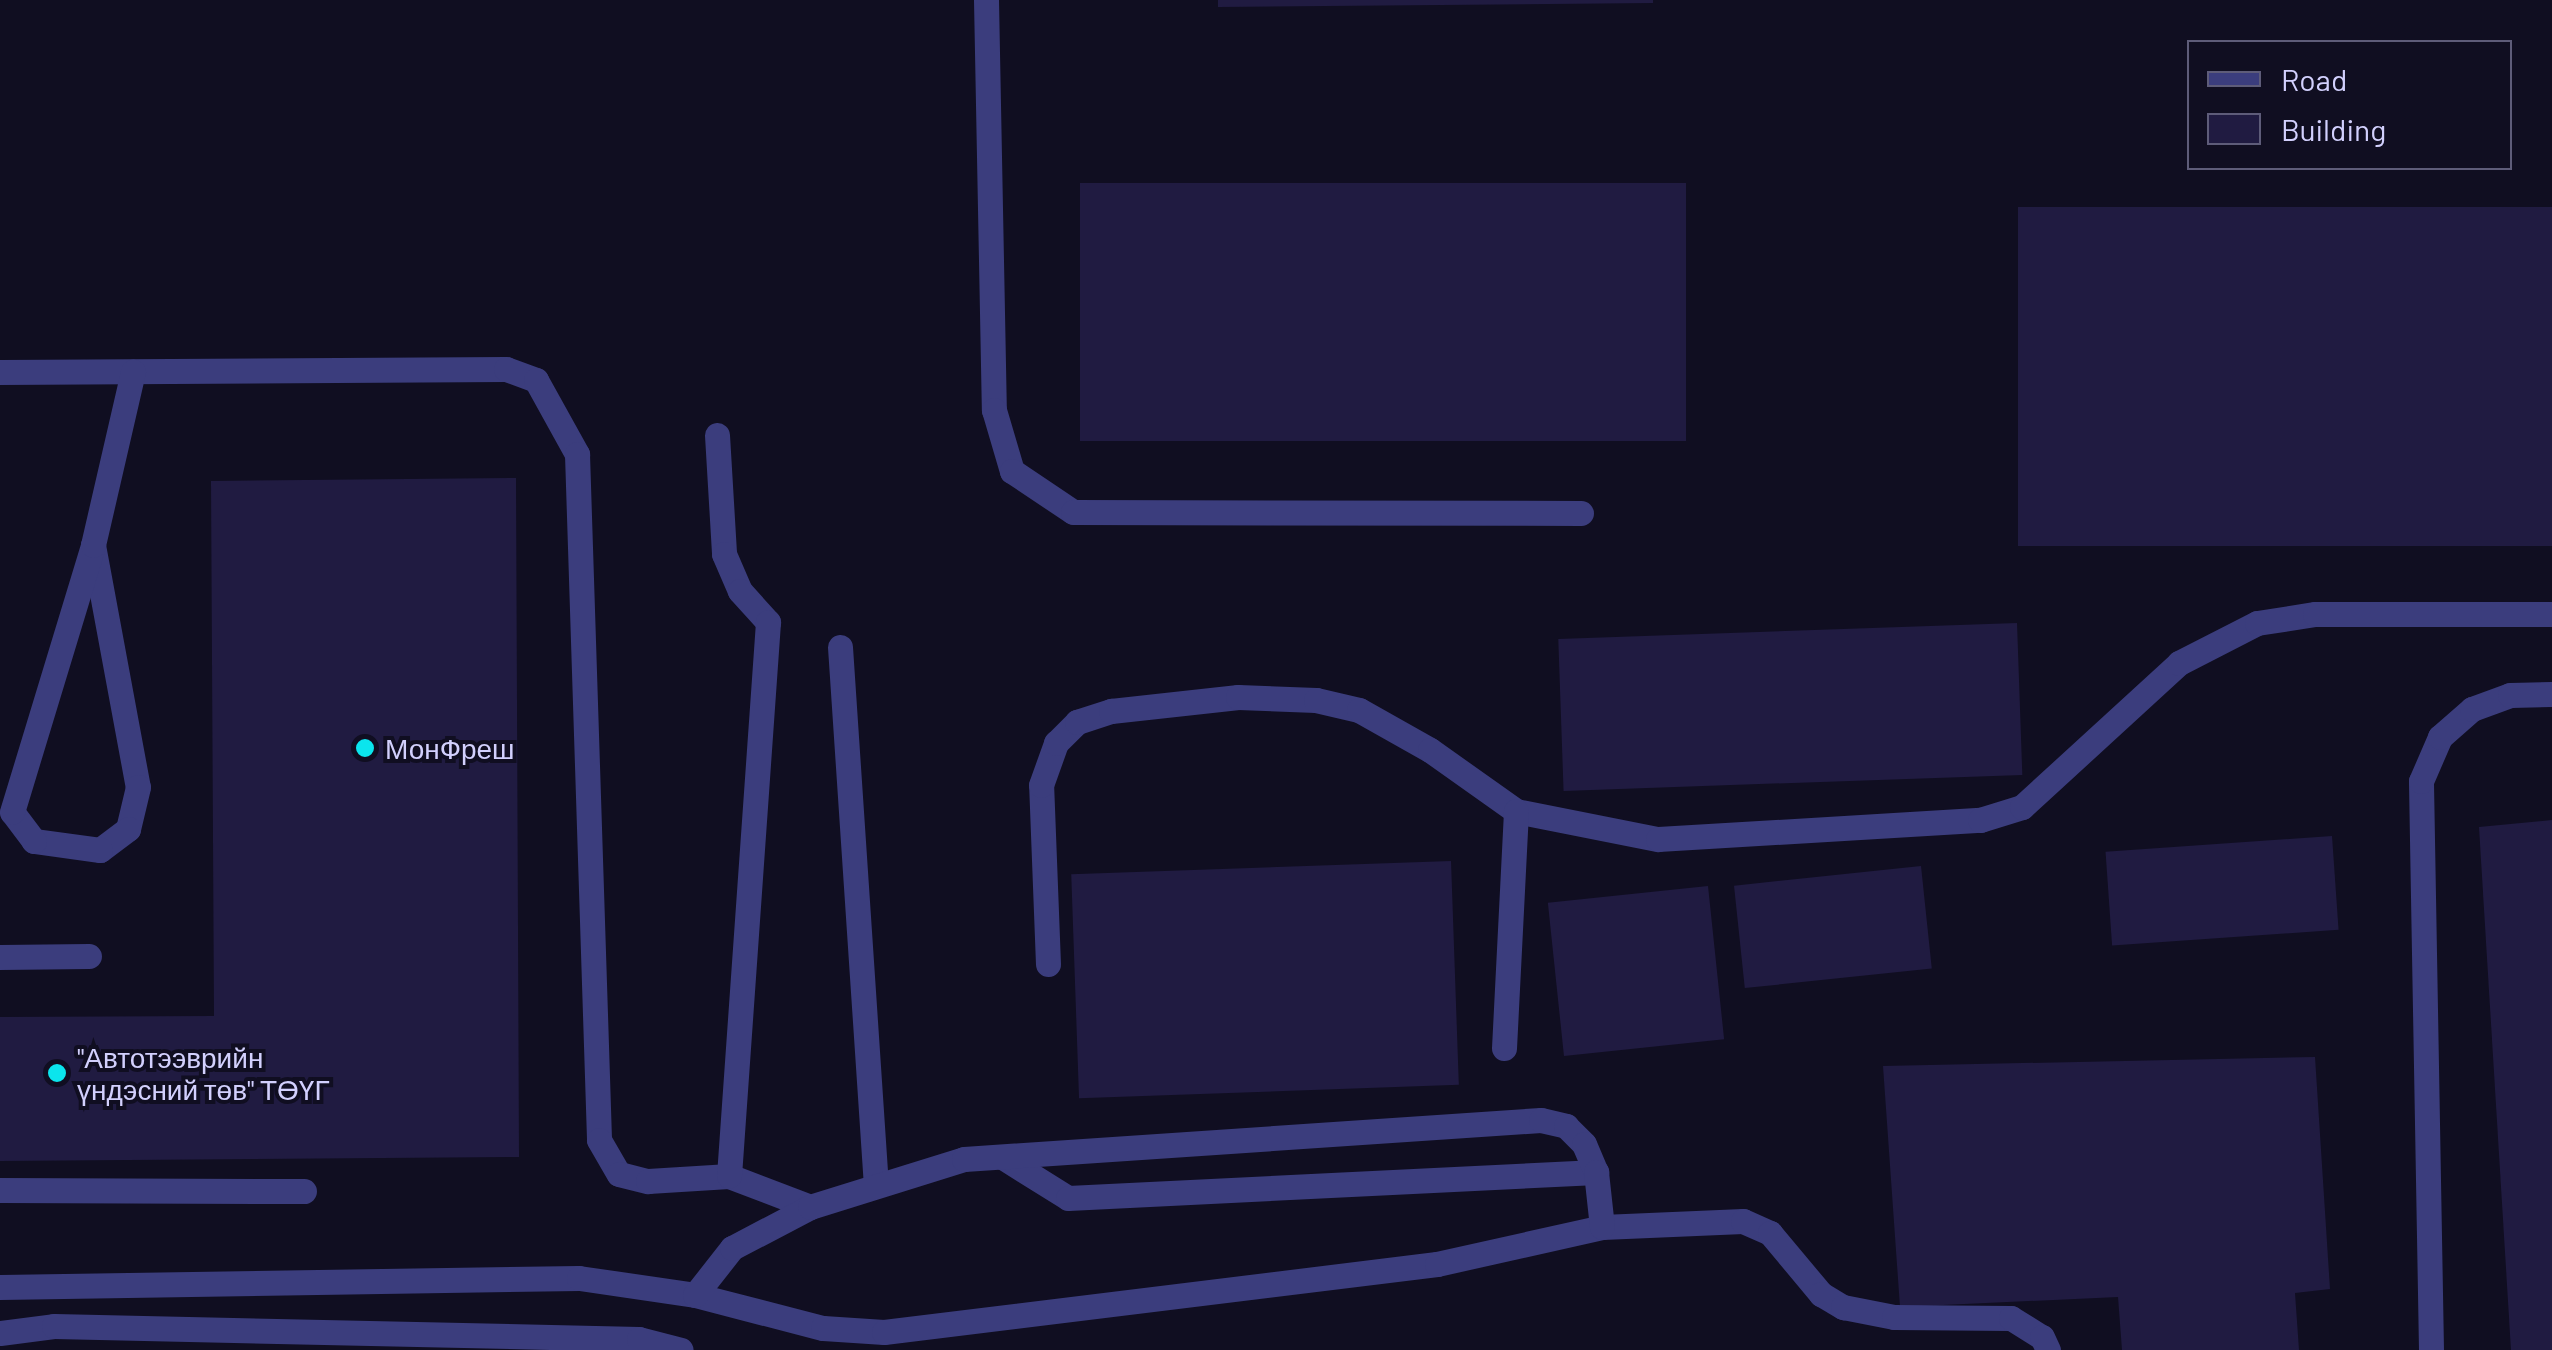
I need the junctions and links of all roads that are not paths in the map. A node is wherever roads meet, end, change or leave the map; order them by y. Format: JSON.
{"nodes":[{"id":1,"x":986,"y":0,"type":"edge"},
{"id":2,"x":0,"y":372,"type":"edge"},
{"id":3,"x":134,"y":372,"type":"junction"},
{"id":4,"x":717,"y":435,"type":"dead end"},
{"id":5,"x":1581,"y":513,"type":"dead end"},
{"id":6,"x":92,"y":545,"type":"junction"},
{"id":7,"x":2552,"y":614,"type":"edge"},
{"id":8,"x":840,"y":647,"type":"dead end"},
{"id":9,"x":2552,"y":694,"type":"edge"},
{"id":10,"x":1516,"y":812,"type":"junction"},
{"id":11,"x":89,"y":956,"type":"dead end"},
{"id":12,"x":0,"y":958,"type":"edge"},
{"id":13,"x":1048,"y":964,"type":"dead end"},
{"id":14,"x":1504,"y":1048,"type":"dead end"},
{"id":15,"x":1004,"y":1158,"type":"junction"},
{"id":16,"x":1596,"y":1172,"type":"junction"},
{"id":17,"x":729,"y":1176,"type":"junction"},
{"id":18,"x":876,"y":1186,"type":"junction"},
{"id":19,"x":0,"y":1190,"type":"edge"},
{"id":20,"x":304,"y":1191,"type":"dead end"},
{"id":21,"x":810,"y":1207,"type":"junction"},
{"id":22,"x":1602,"y":1227,"type":"junction"},
{"id":23,"x":0,"y":1287,"type":"edge"},
{"id":24,"x":696,"y":1294,"type":"junction"},
{"id":25,"x":0,"y":1333,"type":"edge"},
{"id":26,"x":682,"y":1350,"type":"edge"},
{"id":27,"x":2048,"y":1350,"type":"edge"},
{"id":28,"x":2432,"y":1350,"type":"edge"}],
"edges":[{"from":1,"to":5,"type":"street"},
{"from":2,"to":3,"type":"street"},
{"from":3,"to":6,"type":"street"},
{"from":3,"to":17,"type":"street"},
{"from":4,"to":17,"type":"street"},
{"from":6,"to":6,"type":"street"},
{"from":7,"to":10,"type":"street"},
{"from":8,"to":18,"type":"street"},
{"from":9,"to":28,"type":"street"},
{"from":10,"to":13,"type":"street"},
{"from":10,"to":14,"type":"street"},
{"from":11,"to":12,"type":"street"},
{"from":15,"to":16,"type":"street"},
{"from":15,"to":16,"type":"street"},
{"from":15,"to":18,"type":"street"},
{"from":16,"to":22,"type":"street"},
{"from":17,"to":21,"type":"street"},
{"from":18,"to":21,"type":"street"},
{"from":19,"to":20,"type":"street"},
{"from":21,"to":24,"type":"street"},
{"from":22,"to":24,"type":"street"},
{"from":22,"to":27,"type":"street"},
{"from":23,"to":24,"type":"street"},
{"from":25,"to":26,"type":"street"}]}
